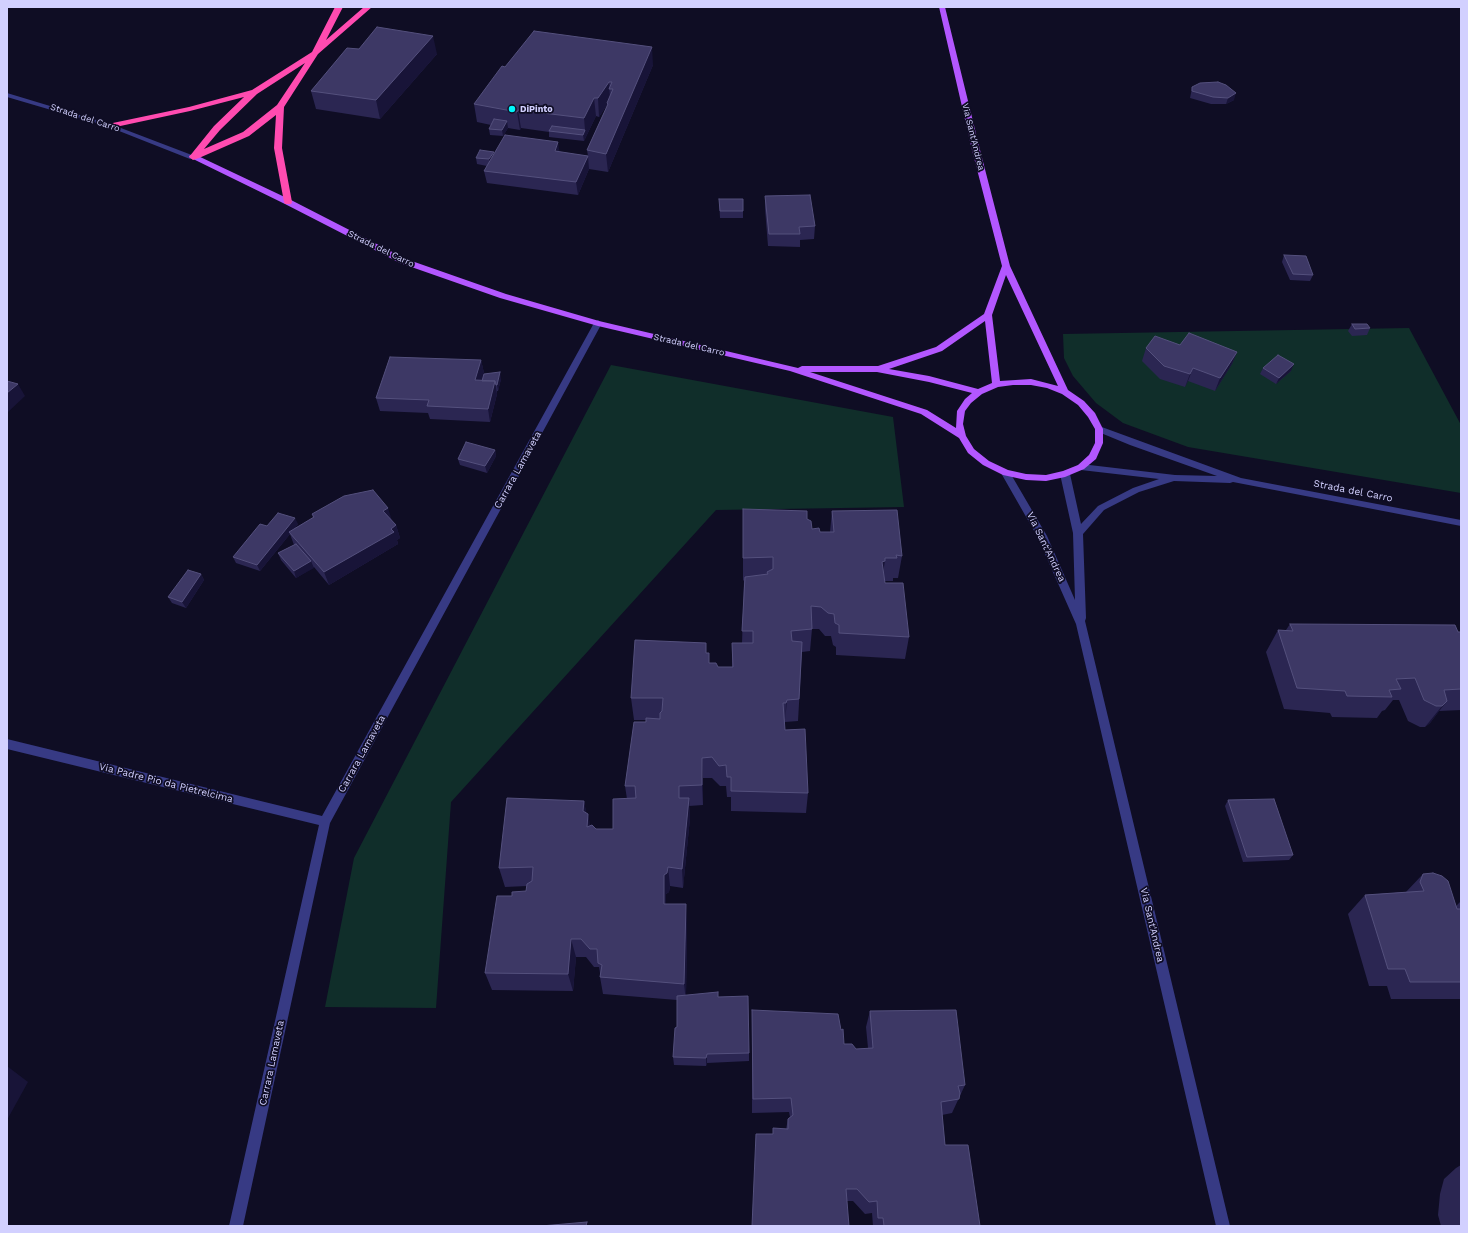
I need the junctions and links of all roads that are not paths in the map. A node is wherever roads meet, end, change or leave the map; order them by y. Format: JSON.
{"nodes":[{"id":1,"x":339,"y":7,"type":"edge"},
{"id":2,"x":368,"y":7,"type":"edge"},
{"id":3,"x":942,"y":7,"type":"edge"},
{"id":4,"x":315,"y":53,"type":"junction"},
{"id":5,"x":254,"y":92,"type":"junction"},
{"id":6,"x":7,"y":95,"type":"edge"},
{"id":7,"x":280,"y":107,"type":"junction"},
{"id":8,"x":111,"y":126,"type":"junction"},
{"id":9,"x":193,"y":157,"type":"junction"},
{"id":10,"x":288,"y":202,"type":"junction"},
{"id":11,"x":1006,"y":266,"type":"junction"},
{"id":12,"x":988,"y":315,"type":"junction"},
{"id":13,"x":598,"y":323,"type":"junction"},
{"id":14,"x":792,"y":369,"type":"junction"},
{"id":15,"x":877,"y":369,"type":"junction"},
{"id":16,"x":996,"y":384,"type":"junction"},
{"id":17,"x":979,"y":392,"type":"junction"},
{"id":18,"x":1065,"y":392,"type":"junction"},
{"id":19,"x":1099,"y":429,"type":"junction"},
{"id":20,"x":962,"y":436,"type":"junction"},
{"id":21,"x":1081,"y":468,"type":"junction"},
{"id":22,"x":1006,"y":473,"type":"junction"},
{"id":23,"x":1065,"y":474,"type":"junction"},
{"id":24,"x":1175,"y":478,"type":"junction"},
{"id":25,"x":1240,"y":481,"type":"junction"},
{"id":26,"x":1461,"y":523,"type":"edge"},
{"id":27,"x":1078,"y":533,"type":"junction"},
{"id":28,"x":1081,"y":624,"type":"junction"},
{"id":29,"x":7,"y":744,"type":"edge"},
{"id":30,"x":325,"y":822,"type":"junction"},
{"id":31,"x":236,"y":1226,"type":"edge"},
{"id":32,"x":1223,"y":1226,"type":"edge"}],
"edges":[{"from":1,"to":4,"type":"highway"},
{"from":2,"to":4,"type":"highway"},
{"from":3,"to":11,"type":"main road","name":"Via Sant'Andrea"},
{"from":4,"to":5,"type":"highway"},
{"from":4,"to":7,"type":"highway"},
{"from":5,"to":8,"type":"highway"},
{"from":5,"to":9,"type":"highway"},
{"from":6,"to":8,"type":"street","name":"Strada del Carro"},
{"from":7,"to":9,"type":"highway"},
{"from":7,"to":10,"type":"highway"},
{"from":8,"to":9,"type":"street","name":"Strada del Carro"},
{"from":9,"to":10,"type":"main road","name":"Strada del Carro"},
{"from":10,"to":13,"type":"main road","name":"Strada del Carro"},
{"from":11,"to":12,"type":"main road"},
{"from":11,"to":18,"type":"main road","name":"Via Sant'Andrea"},
{"from":12,"to":15,"type":"main road"},
{"from":12,"to":16,"type":"main road"},
{"from":13,"to":14,"type":"main road","name":"Strada del Carro"},
{"from":13,"to":30,"type":"street","name":"Carrara Lamaveta"},
{"from":14,"to":15,"type":"main road","name":"Strada del Carro"},
{"from":14,"to":20,"type":"main road","name":"Strada del Carro"},
{"from":15,"to":17,"type":"main road","name":"Strada del Carro"},
{"from":16,"to":17,"type":"main road"},
{"from":16,"to":18,"type":"main road"},
{"from":17,"to":20,"type":"main road"},
{"from":18,"to":19,"type":"main road"},
{"from":19,"to":21,"type":"main road"},
{"from":19,"to":25,"type":"street","name":"Strada del Carro"},
{"from":20,"to":22,"type":"main road"},
{"from":21,"to":23,"type":"main road"},
{"from":21,"to":24,"type":"street","name":"Strada del Carro"},
{"from":22,"to":23,"type":"main road"},
{"from":22,"to":28,"type":"street","name":"Via Sant'Andrea"},
{"from":23,"to":27,"type":"street","name":"Via Sant'Andrea"},
{"from":24,"to":25,"type":"street","name":"Strada del Carro"},
{"from":24,"to":27,"type":"street","name":"Strada del Carro"},
{"from":25,"to":26,"type":"street","name":"Strada del Carro"},
{"from":27,"to":28,"type":"street","name":"Via Sant'Andrea"},
{"from":28,"to":32,"type":"street","name":"Via Sant'Andrea"},
{"from":29,"to":30,"type":"street","name":"Via Padre Pio da Pietrelcima"},
{"from":30,"to":31,"type":"street","name":"Carrara Lamaveta"}]}
